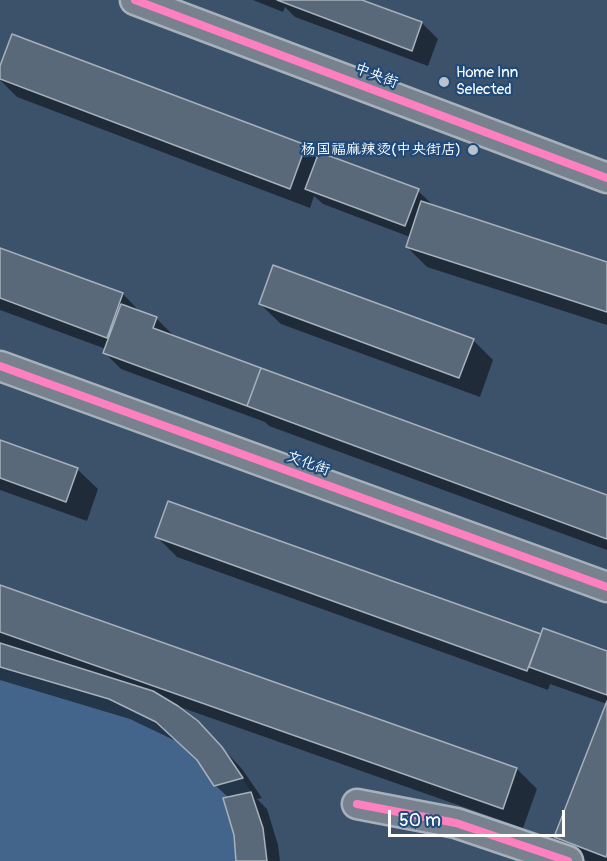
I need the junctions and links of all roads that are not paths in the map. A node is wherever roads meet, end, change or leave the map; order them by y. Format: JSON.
{"nodes":[{"id":1,"x":135,"y":0,"type":"edge"},
{"id":2,"x":607,"y":178,"type":"edge"},
{"id":3,"x":0,"y":366,"type":"edge"},
{"id":4,"x":607,"y":587,"type":"edge"},
{"id":5,"x":357,"y":804,"type":"dead end"},
{"id":6,"x":568,"y":861,"type":"edge"}],
"edges":[{"from":1,"to":2,"type":"street","name":"中央街"},
{"from":3,"to":4,"type":"street","name":"文化街"},
{"from":5,"to":6,"type":"street"}]}
